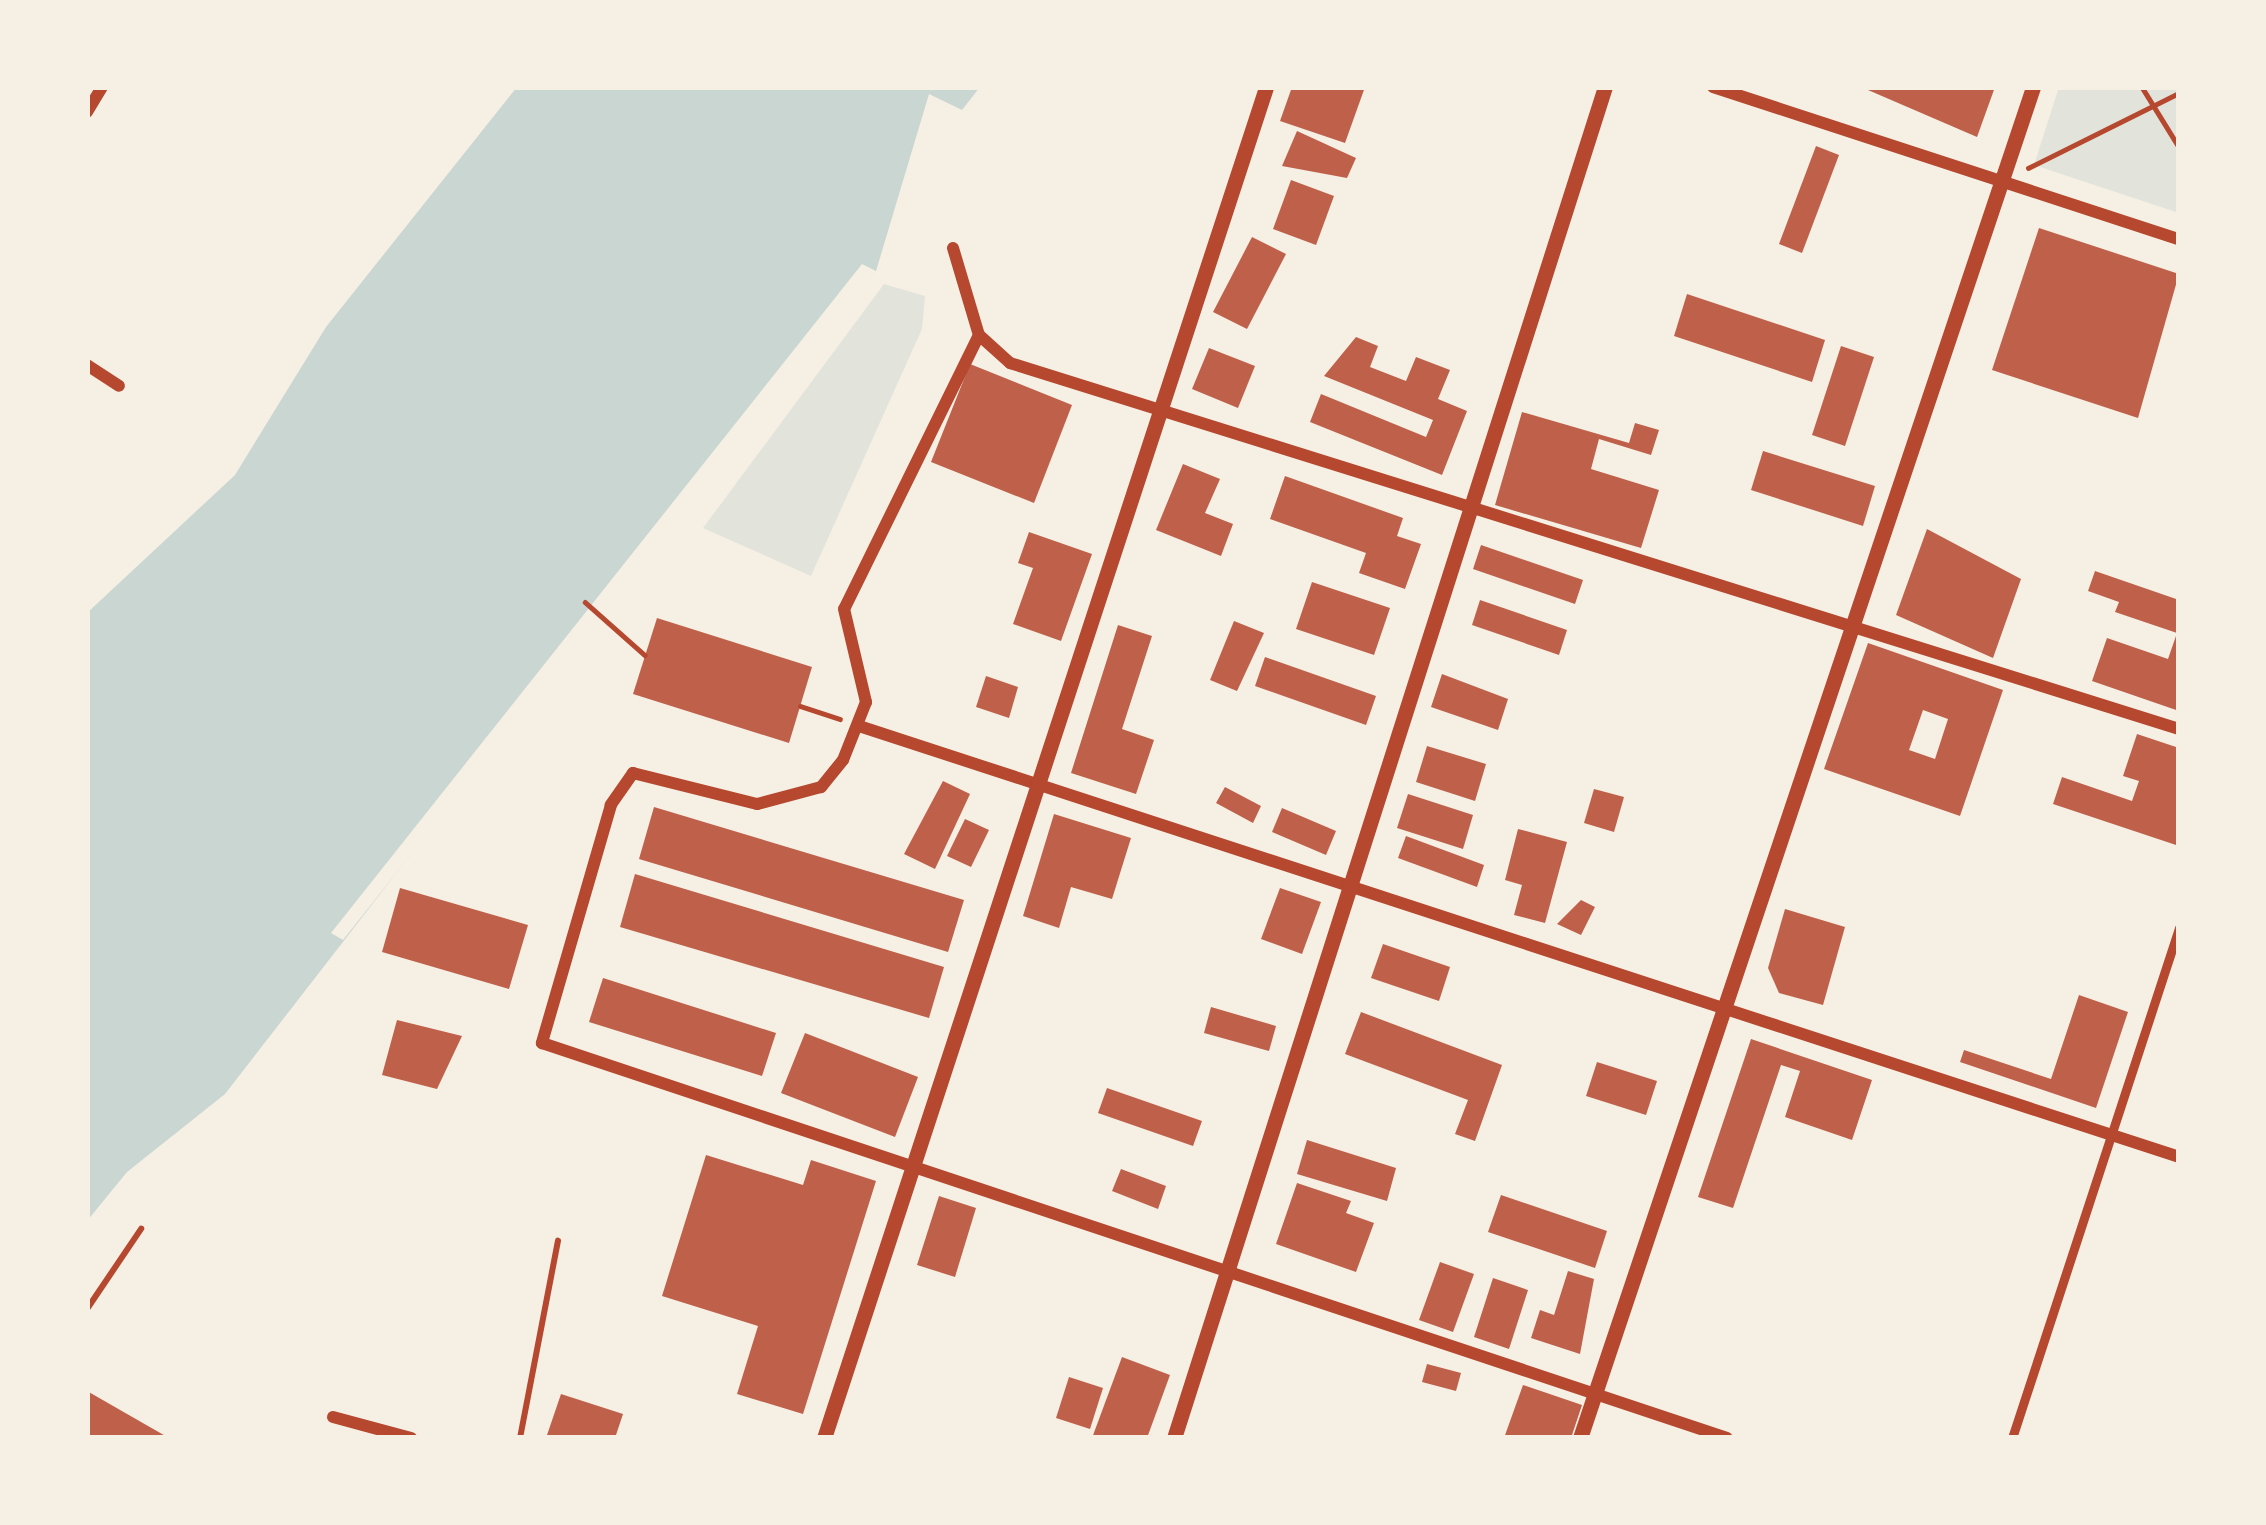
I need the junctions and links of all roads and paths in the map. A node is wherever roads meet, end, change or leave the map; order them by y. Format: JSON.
{"nodes":[{"id":1,"x":102,"y":87,"type":"edge"},
{"id":2,"x":1266,"y":87,"type":"edge"},
{"id":3,"x":1605,"y":87,"type":"edge"},
{"id":4,"x":1713,"y":87,"type":"edge"},
{"id":5,"x":2033,"y":87,"type":"edge"},
{"id":6,"x":2142,"y":87,"type":"edge"},
{"id":7,"x":2179,"y":93,"type":"edge"},
{"id":8,"x":2149,"y":108,"type":"junction"},
{"id":9,"x":87,"y":112,"type":"edge"},
{"id":10,"x":2179,"y":147,"type":"edge"},
{"id":11,"x":2002,"y":181,"type":"junction"},
{"id":12,"x":2179,"y":239,"type":"edge"},
{"id":13,"x":953,"y":248,"type":"dead end"},
{"id":14,"x":979,"y":335,"type":"junction"},
{"id":15,"x":87,"y":365,"type":"edge"},
{"id":16,"x":119,"y":386,"type":"dead end"},
{"id":17,"x":1158,"y":404,"type":"junction"},
{"id":18,"x":1463,"y":511,"type":"junction"},
{"id":19,"x":585,"y":602,"type":"dead end"},
{"id":20,"x":1851,"y":628,"type":"junction"},
{"id":21,"x":645,"y":655,"type":"dead end"},
{"id":22,"x":800,"y":706,"type":"dead end"},
{"id":23,"x":859,"y":726,"type":"junction"},
{"id":24,"x":2179,"y":729,"type":"edge"},
{"id":25,"x":1037,"y":790,"type":"junction"},
{"id":26,"x":1351,"y":894,"type":"junction"},
{"id":27,"x":2179,"y":928,"type":"edge"},
{"id":28,"x":1722,"y":1013,"type":"junction"},
{"id":29,"x":2111,"y":1136,"type":"junction"},
{"id":30,"x":2179,"y":1157,"type":"edge"},
{"id":31,"x":910,"y":1166,"type":"junction"},
{"id":32,"x":141,"y":1229,"type":"dead end"},
{"id":33,"x":558,"y":1241,"type":"dead end"},
{"id":34,"x":1228,"y":1267,"type":"junction"},
{"id":35,"x":87,"y":1309,"type":"edge"},
{"id":36,"x":1594,"y":1394,"type":"junction"},
{"id":37,"x":333,"y":1417,"type":"dead end"},
{"id":38,"x":411,"y":1438,"type":"edge"},
{"id":39,"x":520,"y":1438,"type":"edge"},
{"id":40,"x":824,"y":1438,"type":"edge"},
{"id":41,"x":1174,"y":1438,"type":"edge"},
{"id":42,"x":1580,"y":1438,"type":"edge"},
{"id":43,"x":1727,"y":1438,"type":"edge"},
{"id":44,"x":2012,"y":1438,"type":"edge"}],
"edges":[{"from":1,"to":9,"type":"street"},
{"from":2,"to":17,"type":"street"},
{"from":3,"to":18,"type":"street"},
{"from":4,"to":11,"type":"street"},
{"from":5,"to":11,"type":"street"},
{"from":6,"to":8,"type":"path"},
{"from":7,"to":8,"type":"path"},
{"from":8,"to":10,"type":"path"},
{"from":8,"to":11,"type":"path"},
{"from":11,"to":12,"type":"street"},
{"from":11,"to":20,"type":"street"},
{"from":13,"to":14,"type":"street"},
{"from":14,"to":17,"type":"street"},
{"from":14,"to":23,"type":"street"},
{"from":15,"to":16,"type":"street"},
{"from":17,"to":18,"type":"street"},
{"from":17,"to":25,"type":"street"},
{"from":18,"to":20,"type":"street"},
{"from":18,"to":26,"type":"street"},
{"from":19,"to":21,"type":"path"},
{"from":20,"to":24,"type":"street"},
{"from":20,"to":28,"type":"street"},
{"from":22,"to":23,"type":"path"},
{"from":23,"to":25,"type":"street"},
{"from":23,"to":31,"type":"street"},
{"from":25,"to":26,"type":"street"},
{"from":25,"to":31,"type":"street"},
{"from":26,"to":28,"type":"street"},
{"from":26,"to":34,"type":"street"},
{"from":27,"to":29,"type":"street"},
{"from":28,"to":29,"type":"street"},
{"from":28,"to":36,"type":"street"},
{"from":29,"to":30,"type":"street"},
{"from":29,"to":44,"type":"street"},
{"from":31,"to":34,"type":"street"},
{"from":31,"to":40,"type":"street"},
{"from":32,"to":35,"type":"lane"},
{"from":33,"to":39,"type":"lane"},
{"from":34,"to":36,"type":"street"},
{"from":34,"to":41,"type":"street"},
{"from":36,"to":42,"type":"street"},
{"from":36,"to":43,"type":"street"},
{"from":37,"to":38,"type":"street"}]}
